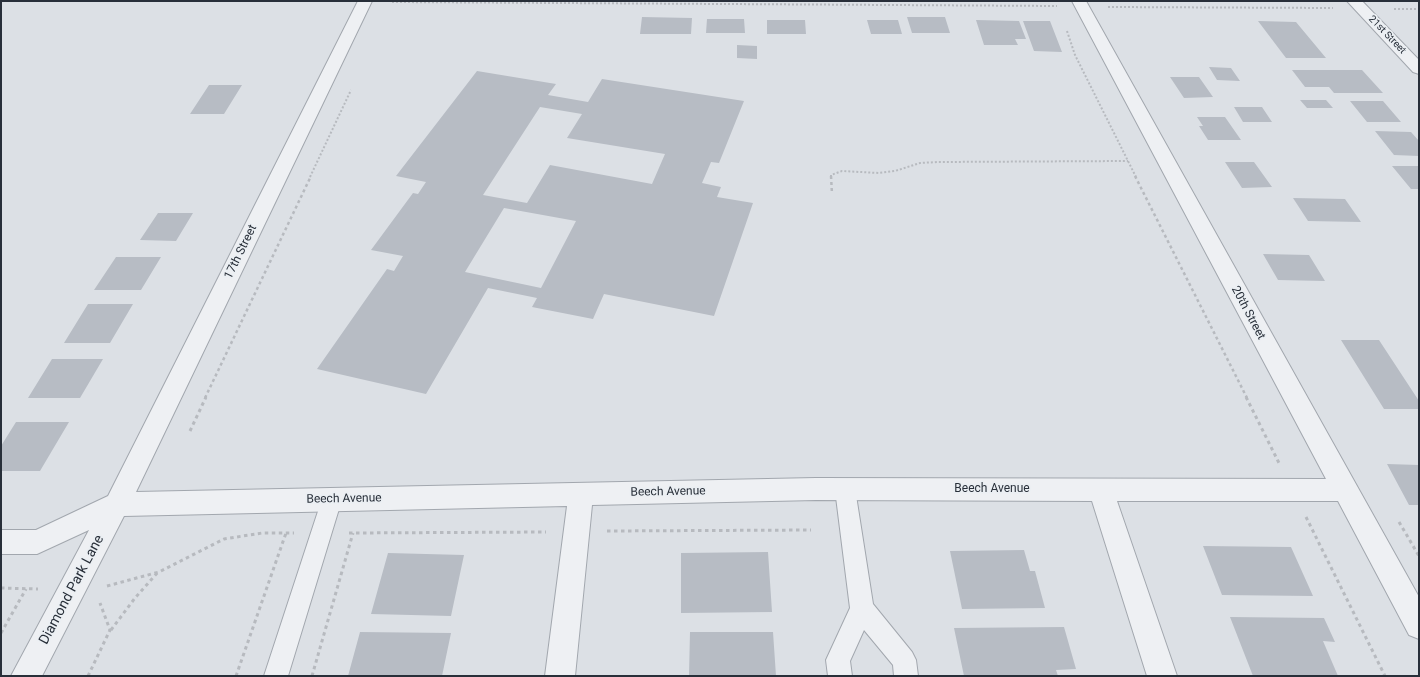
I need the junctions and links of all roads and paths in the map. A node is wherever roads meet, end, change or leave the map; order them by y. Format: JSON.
{"nodes":[{"id":1,"x":365,"y":1,"type":"edge"},
{"id":2,"x":392,"y":1,"type":"edge"},
{"id":3,"x":1080,"y":4,"type":"edge"},
{"id":4,"x":1358,"y":5,"type":"edge"},
{"id":5,"x":1419,"y":9,"type":"edge"},
{"id":6,"x":1065,"y":27,"type":"dead end"},
{"id":7,"x":1419,"y":69,"type":"edge"},
{"id":8,"x":351,"y":88,"type":"dead end"},
{"id":9,"x":1128,"y":162,"type":"junction"},
{"id":10,"x":832,"y":194,"type":"dead end"},
{"id":11,"x":190,"y":431,"type":"dead end"},
{"id":12,"x":845,"y":489,"type":"junction"},
{"id":13,"x":1101,"y":490,"type":"junction"},
{"id":14,"x":1292,"y":490,"type":"junction"},
{"id":15,"x":1344,"y":490,"type":"junction"},
{"id":16,"x":581,"y":494,"type":"junction"},
{"id":17,"x":332,"y":499,"type":"junction"},
{"id":18,"x":117,"y":504,"type":"junction"},
{"id":19,"x":811,"y":530,"type":"dead end"},
{"id":20,"x":577,"y":532,"type":"junction"},
{"id":21,"x":286,"y":533,"type":"junction"},
{"id":22,"x":321,"y":533,"type":"junction"},
{"id":23,"x":353,"y":533,"type":"junction"},
{"id":24,"x":1,"y":542,"type":"edge"},
{"id":25,"x":159,"y":572,"type":"junction"},
{"id":26,"x":101,"y":588,"type":"dead end"},
{"id":27,"x":26,"y":589,"type":"dead end"},
{"id":28,"x":97,"y":596,"type":"dead end"},
{"id":29,"x":862,"y":609,"type":"junction"},
{"id":30,"x":1419,"y":625,"type":"edge"},
{"id":31,"x":110,"y":630,"type":"junction"},
{"id":32,"x":1,"y":633,"type":"edge"},
{"id":33,"x":26,"y":676,"type":"edge"},
{"id":34,"x":88,"y":676,"type":"edge"},
{"id":35,"x":236,"y":676,"type":"edge"},
{"id":36,"x":276,"y":676,"type":"edge"},
{"id":37,"x":312,"y":676,"type":"edge"},
{"id":38,"x":560,"y":676,"type":"edge"},
{"id":39,"x":840,"y":676,"type":"edge"},
{"id":40,"x":906,"y":676,"type":"edge"},
{"id":41,"x":1162,"y":676,"type":"edge"},
{"id":42,"x":1385,"y":676,"type":"edge"}],
"edges":[{"from":1,"to":18,"type":"street","name":"17th Street"},
{"from":2,"to":3,"type":"path"},
{"from":3,"to":4,"type":"path"},
{"from":3,"to":15,"type":"street","name":"20th Street"},
{"from":4,"to":5,"type":"path"},
{"from":4,"to":7,"type":"street","name":"21st Street"},
{"from":6,"to":9,"type":"path"},
{"from":8,"to":11,"type":"path"},
{"from":9,"to":10,"type":"path"},
{"from":9,"to":14,"type":"path"},
{"from":12,"to":13,"type":"street","name":"Beech Avenue"},
{"from":12,"to":16,"type":"street","name":"Beech Avenue"},
{"from":12,"to":29,"type":"lane"},
{"from":13,"to":14,"type":"street","name":"Beech Avenue"},
{"from":13,"to":41,"type":"street"},
{"from":14,"to":15,"type":"street","name":"Beech Avenue"},
{"from":14,"to":42,"type":"path"},
{"from":15,"to":30,"type":"street","name":"20th Street"},
{"from":16,"to":17,"type":"street","name":"Beech Avenue"},
{"from":16,"to":20,"type":"street"},
{"from":17,"to":18,"type":"street","name":"Beech Avenue"},
{"from":17,"to":22,"type":"lane"},
{"from":18,"to":24,"type":"street","name":"Beech Avenue"},
{"from":18,"to":33,"type":"street","name":"Diamond Park Lane"},
{"from":19,"to":20,"type":"path"},
{"from":20,"to":23,"type":"path"},
{"from":20,"to":38,"type":"street"},
{"from":21,"to":22,"type":"path"},
{"from":21,"to":25,"type":"path"},
{"from":21,"to":35,"type":"path"},
{"from":22,"to":23,"type":"path"},
{"from":22,"to":36,"type":"lane"},
{"from":23,"to":37,"type":"path"},
{"from":25,"to":26,"type":"path"},
{"from":25,"to":31,"type":"path"},
{"from":27,"to":32,"type":"path"},
{"from":28,"to":31,"type":"path"},
{"from":29,"to":39,"type":"lane"},
{"from":29,"to":40,"type":"lane"},
{"from":31,"to":34,"type":"path"}]}
